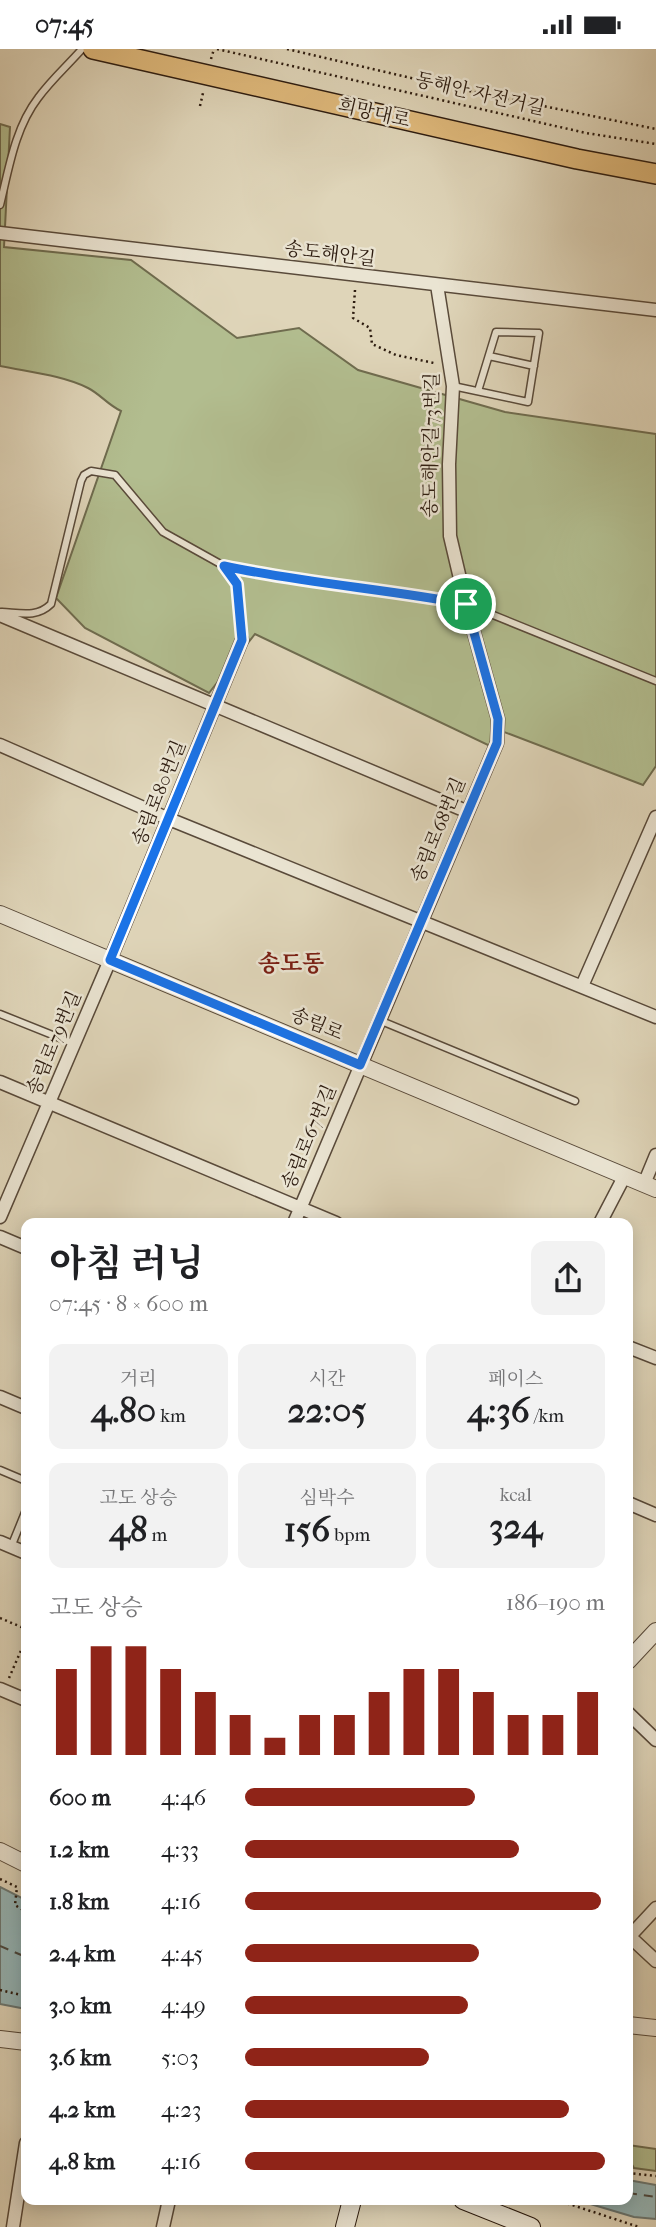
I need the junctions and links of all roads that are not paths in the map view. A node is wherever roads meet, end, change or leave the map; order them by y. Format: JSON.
{"nodes":[{"id":1,"x":82,"y":49,"type":"edge"},
{"id":2,"x":93,"y":49,"type":"edge"},
{"id":3,"x":656,"y":174,"type":"edge"},
{"id":4,"x":0,"y":205,"type":"edge"},
{"id":5,"x":0,"y":233,"type":"edge"},
{"id":6,"x":437,"y":285,"type":"junction"},
{"id":7,"x":656,"y":309,"type":"edge"},
{"id":8,"x":489,"y":356,"type":"junction"},
{"id":9,"x":534,"y":366,"type":"junction"},
{"id":10,"x":453,"y":386,"type":"junction"},
{"id":11,"x":478,"y":391,"type":"junction"},
{"id":12,"x":224,"y":566,"type":"junction"},
{"id":13,"x":466,"y":604,"type":"junction"},
{"id":14,"x":0,"y":614,"type":"edge"},
{"id":15,"x":242,"y":640,"type":"joint"},
{"id":16,"x":656,"y":681,"type":"edge"},
{"id":17,"x":215,"y":705,"type":"junction"},
{"id":18,"x":0,"y":745,"type":"edge"},
{"id":19,"x":467,"y":811,"type":"junction"},
{"id":20,"x":656,"y":817,"type":"edge"},
{"id":21,"x":169,"y":819,"type":"junction"},
{"id":22,"x":0,"y":914,"type":"edge"},
{"id":23,"x":421,"y":921,"type":"junction"},
{"id":24,"x":110,"y":960,"type":"junction"},
{"id":25,"x":582,"y":986,"type":"junction"},
{"id":26,"x":0,"y":1014,"type":"edge"},
{"id":27,"x":656,"y":1017,"type":"edge"},
{"id":28,"x":379,"y":1020,"type":"junction"},
{"id":29,"x":75,"y":1044,"type":"junction"},
{"id":30,"x":360,"y":1065,"type":"junction"},
{"id":31,"x":0,"y":1082,"type":"edge"},
{"id":32,"x":575,"y":1101,"type":"dead end"},
{"id":33,"x":50,"y":1103,"type":"junction"},
{"id":34,"x":656,"y":1154,"type":"edge"},
{"id":35,"x":624,"y":1177,"type":"junction"},
{"id":36,"x":650,"y":1187,"type":"edge"},
{"id":37,"x":300,"y":1208,"type":"junction"},
{"id":38,"x":0,"y":1217,"type":"edge"},
{"id":39,"x":296,"y":1218,"type":"edge"},
{"id":40,"x":324,"y":1218,"type":"edge"},
{"id":41,"x":603,"y":1218,"type":"edge"},
{"id":42,"x":0,"y":1237,"type":"edge"},
{"id":43,"x":21,"y":1246,"type":"edge"},
{"id":44,"x":633,"y":1349,"type":"edge"},
{"id":45,"x":656,"y":1358,"type":"edge"},
{"id":46,"x":0,"y":1397,"type":"edge"},
{"id":47,"x":21,"y":1406,"type":"edge"},
{"id":48,"x":0,"y":1470,"type":"edge"},
{"id":49,"x":21,"y":1479,"type":"edge"},
{"id":50,"x":633,"y":1505,"type":"edge"},
{"id":51,"x":656,"y":1515,"type":"edge"},
{"id":52,"x":21,"y":1518,"type":"edge"},
{"id":53,"x":6,"y":1544,"type":"edge"},
{"id":54,"x":656,"y":1631,"type":"edge"},
{"id":55,"x":633,"y":1656,"type":"edge"},
{"id":56,"x":2,"y":1690,"type":"edge"},
{"id":57,"x":21,"y":1698,"type":"edge"},
{"id":58,"x":633,"y":1718,"type":"edge"},
{"id":59,"x":656,"y":1739,"type":"edge"},
{"id":60,"x":0,"y":1851,"type":"edge"},
{"id":61,"x":21,"y":1859,"type":"edge"},
{"id":62,"x":656,"y":1907,"type":"edge"},
{"id":63,"x":633,"y":1931,"type":"edge"},
{"id":64,"x":633,"y":1939,"type":"edge"},
{"id":65,"x":656,"y":1961,"type":"edge"},
{"id":66,"x":633,"y":2026,"type":"edge"},
{"id":67,"x":656,"y":2028,"type":"edge"},
{"id":68,"x":0,"y":2039,"type":"edge"},
{"id":69,"x":21,"y":2041,"type":"edge"},
{"id":70,"x":21,"y":2175,"type":"edge"},
{"id":71,"x":168,"y":2205,"type":"edge"},
{"id":72,"x":351,"y":2205,"type":"edge"},
{"id":73,"x":474,"y":2205,"type":"edge"},
{"id":74,"x":514,"y":2223,"type":"edge"},
{"id":75,"x":13,"y":2227,"type":"edge"},
{"id":76,"x":163,"y":2227,"type":"edge"},
{"id":77,"x":345,"y":2227,"type":"edge"},
{"id":78,"x":531,"y":2227,"type":"edge"}],
"edges":[{"from":1,"to":4,"type":"lane"},
{"from":2,"to":3,"type":"main road","name":"희망대로"},
{"from":5,"to":6,"type":"street","name":"송도해안길"},
{"from":6,"to":7,"type":"street","name":"송도해안길"},
{"from":6,"to":10,"type":"street","name":"송도해안길73번길"},
{"from":8,"to":9,"type":"lane"},
{"from":8,"to":9,"type":"lane"},
{"from":8,"to":11,"type":"lane"},
{"from":9,"to":11,"type":"lane"},
{"from":10,"to":11,"type":"lane"},
{"from":10,"to":13,"type":"street","name":"송도해안길73번길"},
{"from":12,"to":13,"type":"lane"},
{"from":12,"to":14,"type":"lane"},
{"from":12,"to":15,"type":"lane"},
{"from":13,"to":16,"type":"lane"},
{"from":13,"to":19,"type":"street","name":"송림로68번길"},
{"from":14,"to":17,"type":"street"},
{"from":15,"to":17,"type":"street","name":"송림로80번길"},
{"from":17,"to":19,"type":"street"},
{"from":17,"to":21,"type":"street","name":"송림로80번길"},
{"from":18,"to":21,"type":"street"},
{"from":19,"to":23,"type":"street","name":"송림로68번길"},
{"from":20,"to":25,"type":"street"},
{"from":21,"to":23,"type":"street"},
{"from":21,"to":24,"type":"street","name":"송림로80번길"},
{"from":22,"to":24,"type":"street","name":"송림로"},
{"from":23,"to":25,"type":"street"},
{"from":23,"to":28,"type":"street","name":"송림로68번길"},
{"from":24,"to":29,"type":"street","name":"송림로79번길"},
{"from":24,"to":30,"type":"street","name":"송림로"},
{"from":25,"to":27,"type":"street"},
{"from":26,"to":29,"type":"lane"},
{"from":28,"to":30,"type":"street","name":"송림로68번길"},
{"from":28,"to":32,"type":"lane"},
{"from":29,"to":33,"type":"street","name":"송림로79번길"},
{"from":30,"to":35,"type":"street","name":"송림로"},
{"from":30,"to":37,"type":"street","name":"송림로67번길"},
{"from":31,"to":33,"type":"street"},
{"from":33,"to":37,"type":"street"},
{"from":33,"to":38,"type":"street","name":"송림로79번길"},
{"from":34,"to":36,"type":"street"},
{"from":35,"to":36,"type":"street","name":"송림로"},
{"from":35,"to":41,"type":"street"},
{"from":37,"to":39,"type":"street","name":"송림로67번길"},
{"from":37,"to":40,"type":"street"},
{"from":42,"to":43,"type":"street"},
{"from":44,"to":45,"type":"street"},
{"from":46,"to":47,"type":"street"},
{"from":48,"to":49,"type":"lane"},
{"from":50,"to":51,"type":"street"},
{"from":52,"to":53,"type":"lane"},
{"from":54,"to":55,"type":"street"},
{"from":56,"to":57,"type":"street"},
{"from":58,"to":59,"type":"street"},
{"from":60,"to":61,"type":"street"},
{"from":62,"to":63,"type":"street"},
{"from":64,"to":65,"type":"street"},
{"from":66,"to":67,"type":"street"},
{"from":68,"to":69,"type":"street"},
{"from":70,"to":75,"type":"street"},
{"from":71,"to":76,"type":"street"},
{"from":72,"to":77,"type":"main road"},
{"from":73,"to":74,"type":"main road"},
{"from":74,"to":78,"type":"main road"}]}
